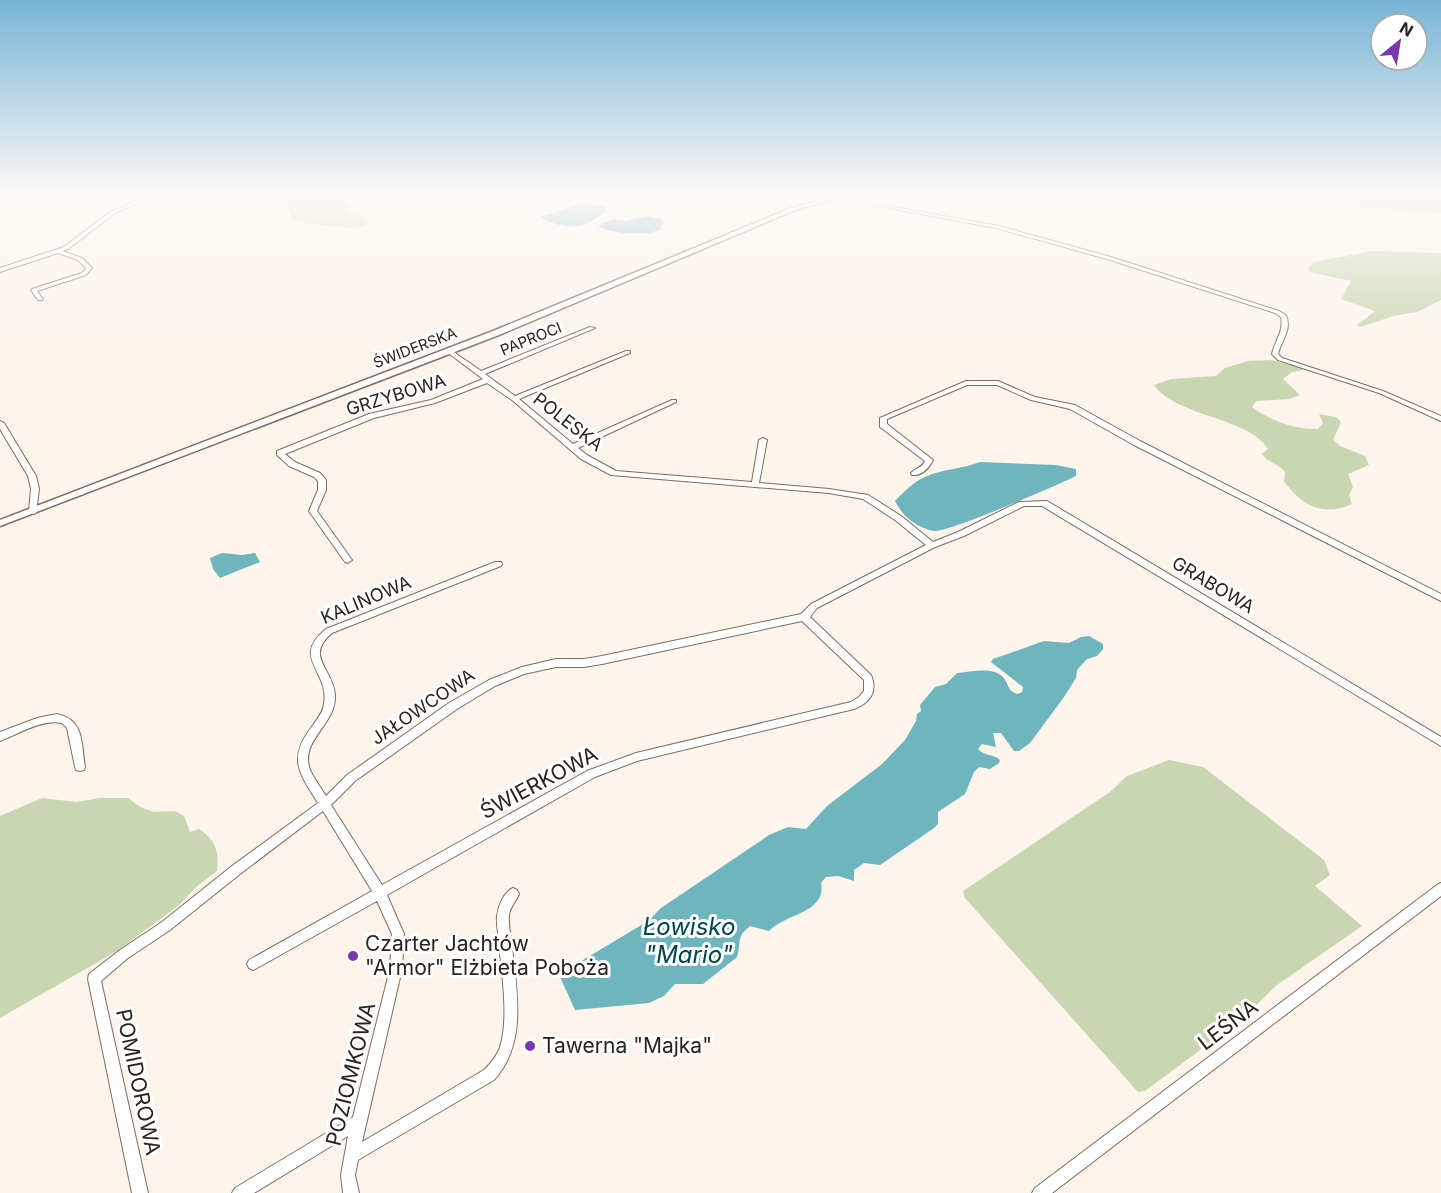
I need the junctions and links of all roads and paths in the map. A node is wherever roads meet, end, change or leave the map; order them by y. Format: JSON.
{"nodes":[{"id":1,"x":57,"y":252,"type":"edge"},
{"id":2,"x":61,"y":252,"type":"edge"},
{"id":3,"x":690,"y":252,"type":"edge"},
{"id":4,"x":1086,"y":252,"type":"edge"},
{"id":5,"x":0,"y":270,"type":"edge"},
{"id":6,"x":40,"y":299,"type":"dead end"},
{"id":7,"x":592,"y":328,"type":"dead end"},
{"id":8,"x":449,"y":351,"type":"junction"},
{"id":9,"x":628,"y":352,"type":"dead end"},
{"id":10,"x":480,"y":374,"type":"junction"},
{"id":11,"x":488,"y":380,"type":"junction"},
{"id":12,"x":514,"y":399,"type":"junction"},
{"id":13,"x":674,"y":401,"type":"dead end"},
{"id":14,"x":1441,"y":419,"type":"edge"},
{"id":15,"x":1,"y":425,"type":"edge"},
{"id":16,"x":763,"y":440,"type":"dead end"},
{"id":17,"x":574,"y":447,"type":"junction"},
{"id":18,"x":915,"y":473,"type":"dead end"},
{"id":19,"x":755,"y":485,"type":"junction"},
{"id":20,"x":33,"y":510,"type":"junction"},
{"id":21,"x":0,"y":523,"type":"edge"},
{"id":22,"x":961,"y":534,"type":"joint"},
{"id":23,"x":932,"y":545,"type":"junction"},
{"id":24,"x":348,"y":560,"type":"dead end"},
{"id":25,"x":498,"y":564,"type":"dead end"},
{"id":26,"x":1441,"y":598,"type":"edge"},
{"id":27,"x":804,"y":617,"type":"junction"},
{"id":28,"x":0,"y":737,"type":"edge"},
{"id":29,"x":1441,"y":742,"type":"edge"},
{"id":30,"x":80,"y":767,"type":"dead end"},
{"id":31,"x":325,"y":804,"type":"junction"},
{"id":32,"x":1441,"y":889,"type":"edge"},
{"id":33,"x":380,"y":893,"type":"junction"},
{"id":34,"x":513,"y":894,"type":"dead end"},
{"id":35,"x":253,"y":964,"type":"dead end"},
{"id":36,"x":94,"y":979,"type":"joint"},
{"id":37,"x":359,"y":1122,"type":"junction"},
{"id":38,"x":351,"y":1156,"type":"junction"},
{"id":39,"x":140,"y":1193,"type":"edge"},
{"id":40,"x":240,"y":1193,"type":"edge"},
{"id":41,"x":351,"y":1193,"type":"edge"},
{"id":42,"x":1040,"y":1193,"type":"edge"}],
"edges":[{"from":1,"to":5,"type":"street"},
{"from":2,"to":6,"type":"street"},
{"from":3,"to":8,"type":"street","name":"ŚWIDERSKA"},
{"from":4,"to":14,"type":"street"},
{"from":7,"to":10,"type":"street","name":"PAPROCI"},
{"from":8,"to":10,"type":"street","name":"POLESKA"},
{"from":8,"to":20,"type":"street","name":"ŚWIDERSKA"},
{"from":9,"to":12,"type":"street"},
{"from":10,"to":11,"type":"street","name":"POLESKA"},
{"from":11,"to":12,"type":"street","name":"POLESKA"},
{"from":11,"to":24,"type":"street","name":"GRZYBOWA"},
{"from":12,"to":17,"type":"street","name":"POLESKA"},
{"from":13,"to":17,"type":"street"},
{"from":15,"to":20,"type":"street"},
{"from":16,"to":19,"type":"street"},
{"from":17,"to":19,"type":"street","name":"POLESKA"},
{"from":18,"to":26,"type":"street"},
{"from":19,"to":23,"type":"street","name":"POLESKA"},
{"from":20,"to":21,"type":"street","name":"ŚWIDERSKA"},
{"from":22,"to":23,"type":"street","name":"JAŁOWCOWA"},
{"from":22,"to":29,"type":"street","name":"GRABOWA"},
{"from":23,"to":27,"type":"street","name":"JAŁOWCOWA"},
{"from":25,"to":31,"type":"street","name":"KALINOWA"},
{"from":27,"to":31,"type":"street","name":"JAŁOWCOWA"},
{"from":27,"to":33,"type":"street","name":"ŚWIERKOWA"},
{"from":28,"to":30,"type":"street"},
{"from":31,"to":33,"type":"street","name":"POZIOMKOWA"},
{"from":31,"to":36,"type":"street","name":"JAŁOWCOWA"},
{"from":32,"to":42,"type":"street","name":"LEŚNA"},
{"from":33,"to":35,"type":"street","name":"ŚWIERKOWA"},
{"from":33,"to":37,"type":"street","name":"POZIOMKOWA"},
{"from":34,"to":38,"type":"street"},
{"from":36,"to":39,"type":"street","name":"POMIDOROWA"},
{"from":37,"to":38,"type":"street","name":"POZIOMKOWA"},
{"from":37,"to":40,"type":"street"},
{"from":38,"to":41,"type":"street","name":"POZIOMKOWA"}]}
